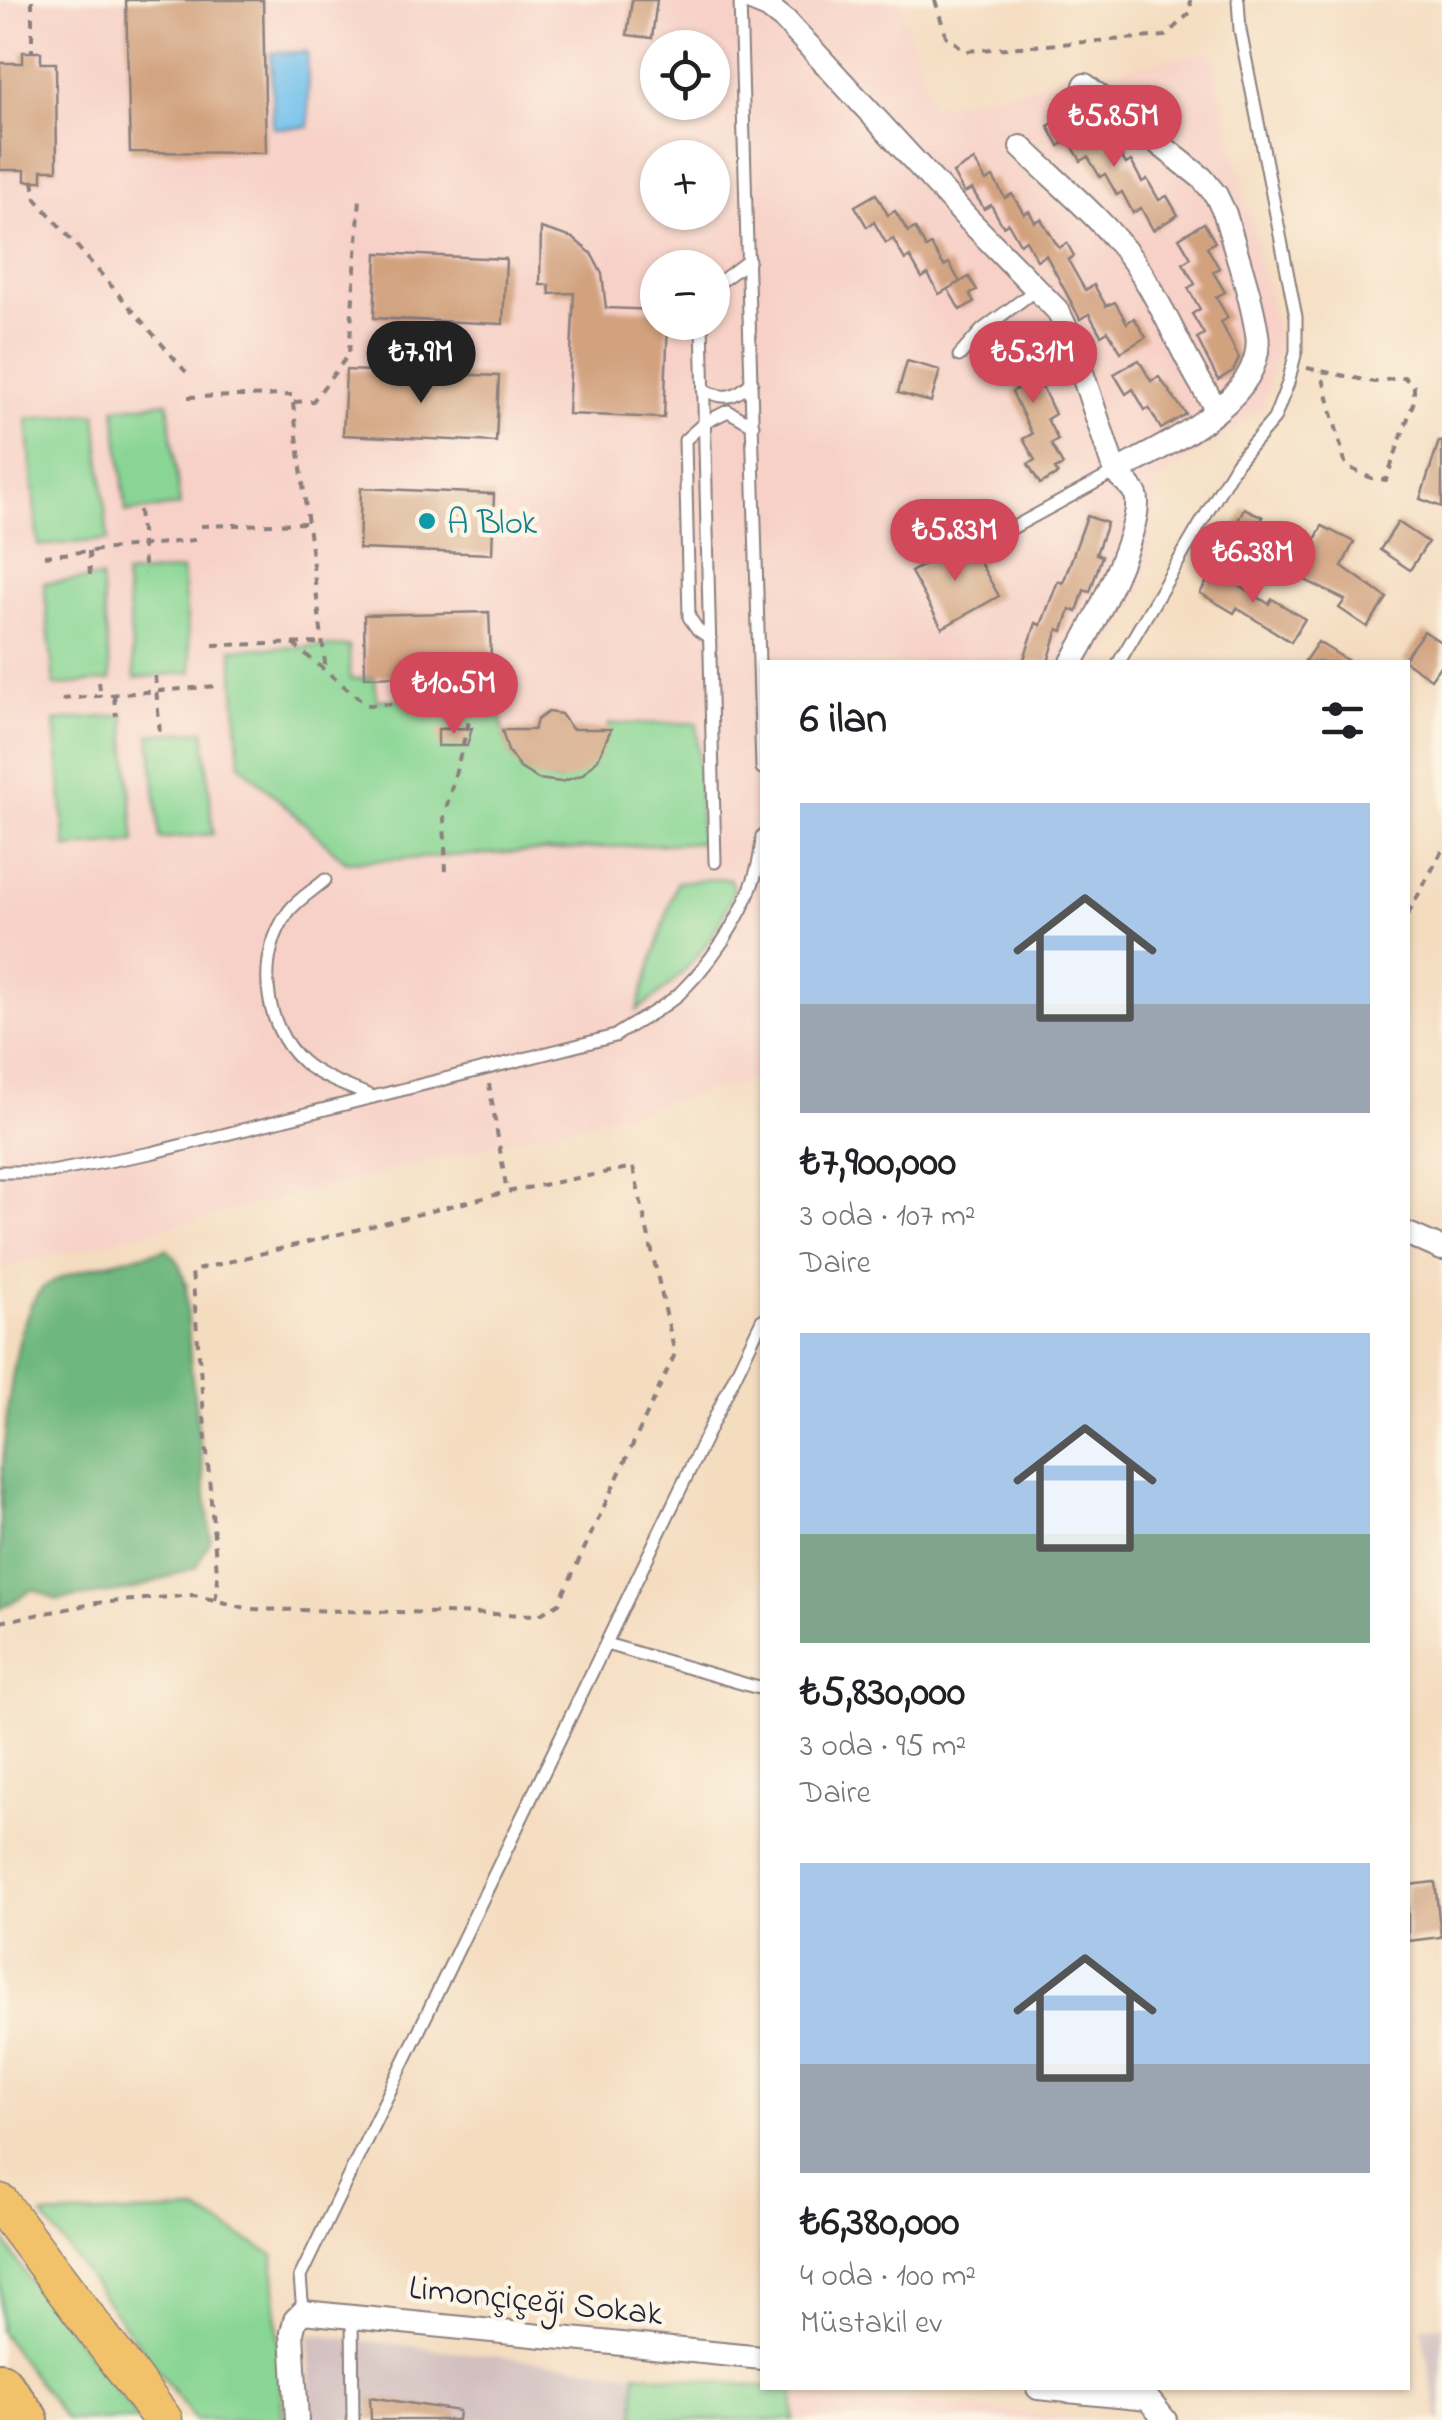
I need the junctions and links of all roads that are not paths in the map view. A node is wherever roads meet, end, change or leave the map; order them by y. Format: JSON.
{"nodes":[{"id":1,"x":740,"y":0,"type":"edge"},
{"id":2,"x":751,"y":0,"type":"edge"},
{"id":3,"x":1238,"y":0,"type":"edge"},
{"id":4,"x":1086,"y":85,"type":"dead end"},
{"id":5,"x":1021,"y":147,"type":"dead end"},
{"id":6,"x":748,"y":260,"type":"junction"},
{"id":7,"x":730,"y":274,"type":"edge"},
{"id":8,"x":1038,"y":288,"type":"junction"},
{"id":9,"x":703,"y":340,"type":"edge"},
{"id":10,"x":959,"y":356,"type":"dead end"},
{"id":11,"x":752,"y":382,"type":"junction"},
{"id":12,"x":704,"y":389,"type":"junction"},
{"id":13,"x":1217,"y":408,"type":"junction"},
{"id":14,"x":704,"y":423,"type":"junction"},
{"id":15,"x":753,"y":425,"type":"junction"},
{"id":16,"x":1115,"y":472,"type":"junction"},
{"id":17,"x":1005,"y":532,"type":"dead end"},
{"id":18,"x":710,"y":638,"type":"junction"},
{"id":19,"x":1073,"y":660,"type":"edge"},
{"id":20,"x":1121,"y":660,"type":"edge"},
{"id":21,"x":760,"y":692,"type":"edge"},
{"id":22,"x":715,"y":862,"type":"dead end"},
{"id":23,"x":760,"y":863,"type":"edge"},
{"id":24,"x":325,"y":880,"type":"dead end"},
{"id":25,"x":374,"y":1097,"type":"junction"},
{"id":26,"x":0,"y":1172,"type":"edge"},
{"id":27,"x":1410,"y":1235,"type":"edge"},
{"id":28,"x":1442,"y":1248,"type":"edge"},
{"id":29,"x":760,"y":1324,"type":"edge"},
{"id":30,"x":606,"y":1644,"type":"junction"},
{"id":31,"x":760,"y":1688,"type":"edge"},
{"id":32,"x":0,"y":2203,"type":"edge"},
{"id":33,"x":303,"y":2312,"type":"junction"},
{"id":34,"x":352,"y":2315,"type":"junction"},
{"id":35,"x":760,"y":2358,"type":"edge"},
{"id":36,"x":0,"y":2384,"type":"edge"},
{"id":37,"x":1058,"y":2390,"type":"edge"},
{"id":38,"x":27,"y":2420,"type":"edge"},
{"id":39,"x":163,"y":2420,"type":"edge"},
{"id":40,"x":297,"y":2420,"type":"edge"},
{"id":41,"x":353,"y":2420,"type":"edge"},
{"id":42,"x":1166,"y":2420,"type":"edge"}],
"edges":[{"from":1,"to":6,"type":"lane"},
{"from":2,"to":8,"type":"street"},
{"from":3,"to":20,"type":"lane"},
{"from":4,"to":13,"type":"street"},
{"from":5,"to":13,"type":"street"},
{"from":6,"to":7,"type":"lane"},
{"from":6,"to":11,"type":"lane"},
{"from":8,"to":10,"type":"lane"},
{"from":8,"to":16,"type":"street"},
{"from":9,"to":12,"type":"lane"},
{"from":11,"to":12,"type":"lane"},
{"from":11,"to":15,"type":"lane"},
{"from":12,"to":14,"type":"lane"},
{"from":13,"to":16,"type":"street"},
{"from":14,"to":15,"type":"lane"},
{"from":14,"to":18,"type":"lane"},
{"from":14,"to":18,"type":"lane"},
{"from":15,"to":21,"type":"lane"},
{"from":16,"to":17,"type":"lane"},
{"from":16,"to":19,"type":"street"},
{"from":18,"to":22,"type":"lane"},
{"from":23,"to":25,"type":"lane"},
{"from":24,"to":25,"type":"lane"},
{"from":25,"to":26,"type":"lane"},
{"from":27,"to":28,"type":"street"},
{"from":29,"to":30,"type":"lane"},
{"from":30,"to":31,"type":"lane"},
{"from":30,"to":33,"type":"lane"},
{"from":32,"to":39,"type":"main road"},
{"from":33,"to":34,"type":"street","name":"Limonçiçeği Sokak"},
{"from":33,"to":40,"type":"street"},
{"from":34,"to":35,"type":"street","name":"Limonçiçeği Sokak"},
{"from":34,"to":41,"type":"lane"},
{"from":36,"to":38,"type":"highway"},
{"from":37,"to":42,"type":"street"}]}
